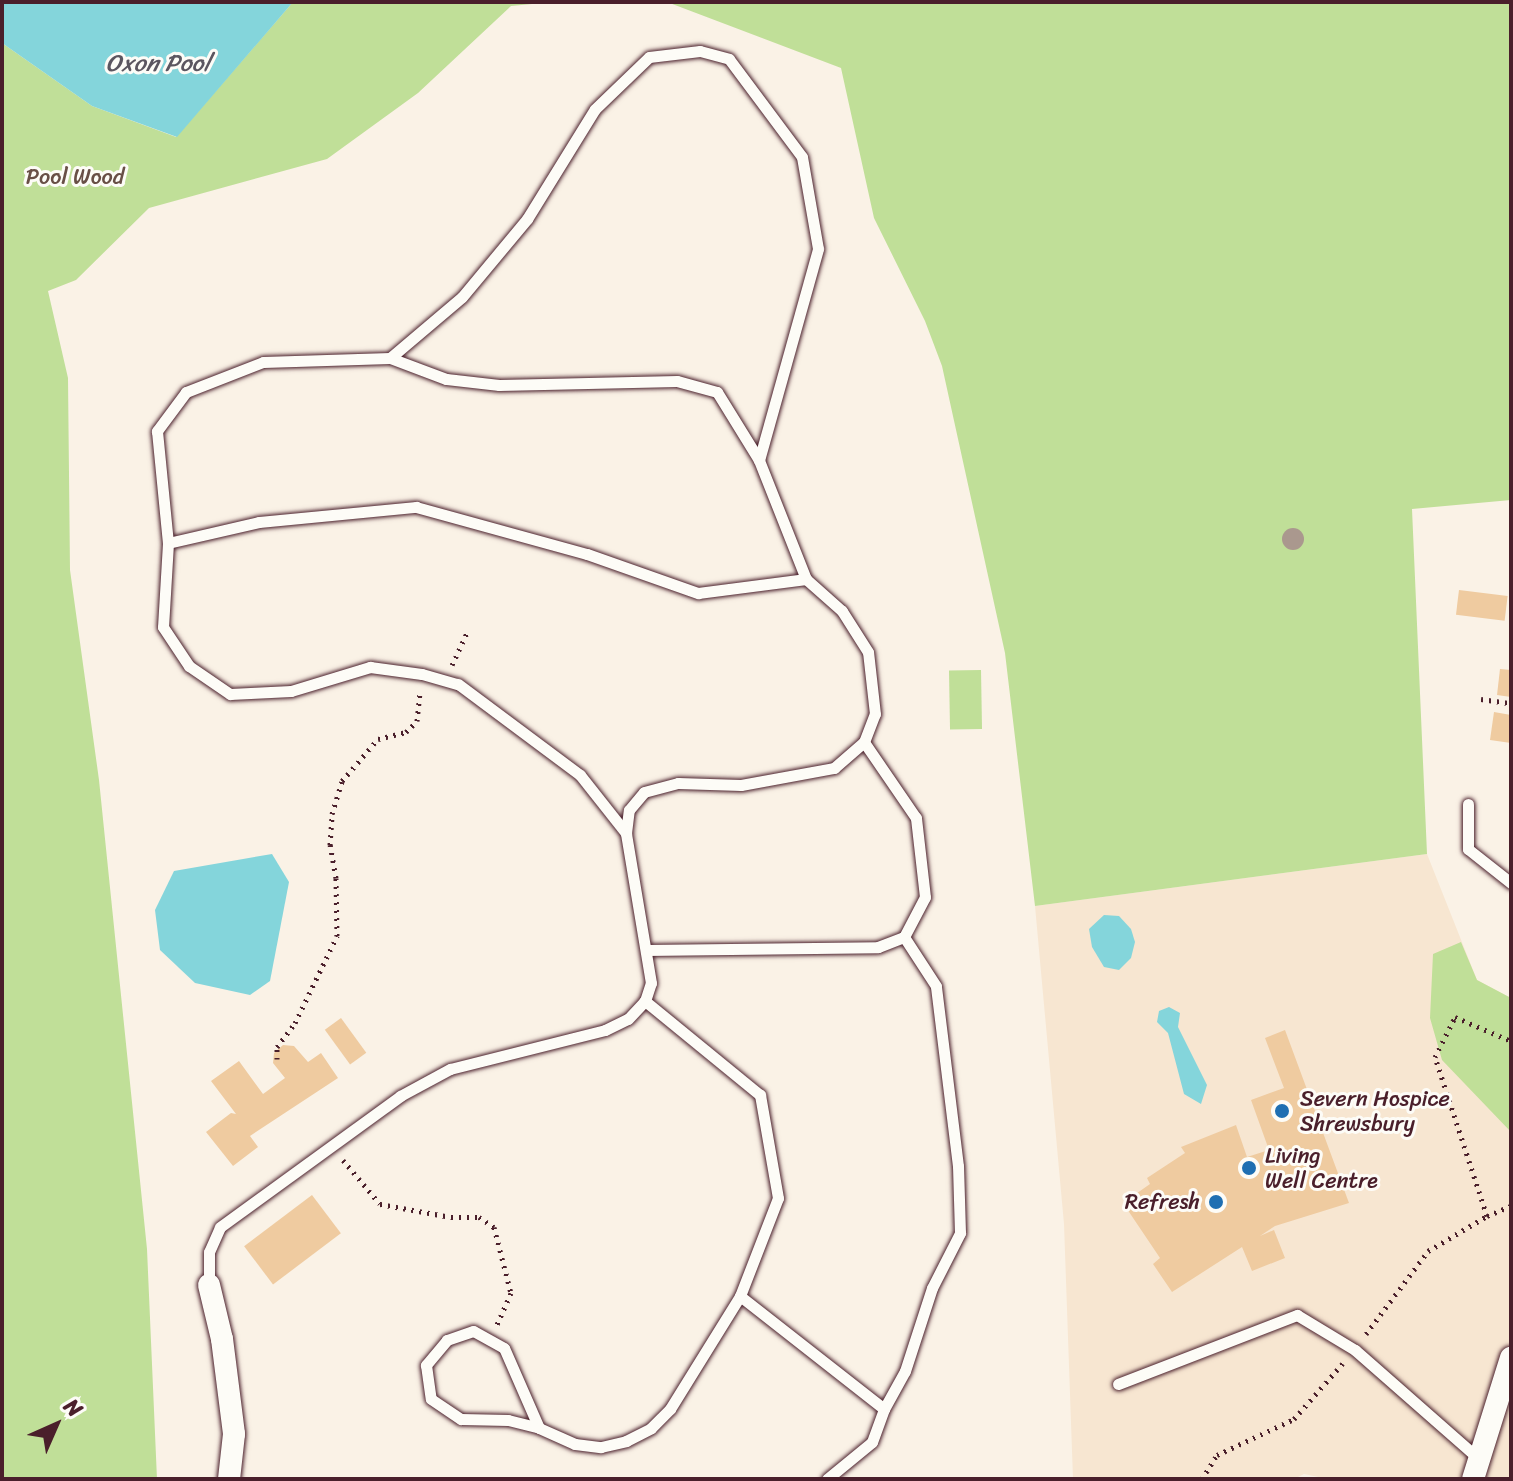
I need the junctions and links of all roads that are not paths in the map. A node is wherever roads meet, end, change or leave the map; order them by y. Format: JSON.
{"nodes":[{"id":1,"x":390,"y":358,"type":"junction"},
{"id":2,"x":759,"y":460,"type":"junction"},
{"id":3,"x":168,"y":543,"type":"junction"},
{"id":4,"x":806,"y":579,"type":"junction"},
{"id":5,"x":864,"y":742,"type":"junction"},
{"id":6,"x":1468,"y":804,"type":"dead end"},
{"id":7,"x":626,"y":833,"type":"junction"},
{"id":8,"x":1511,"y":883,"type":"edge"},
{"id":9,"x":904,"y":937,"type":"junction"},
{"id":10,"x":646,"y":950,"type":"junction"},
{"id":11,"x":645,"y":1001,"type":"junction"},
{"id":12,"x":209,"y":1285,"type":"joint"},
{"id":13,"x":740,"y":1296,"type":"junction"},
{"id":14,"x":1511,"y":1358,"type":"edge"},
{"id":15,"x":1118,"y":1384,"type":"dead end"},
{"id":16,"x":884,"y":1409,"type":"junction"},
{"id":17,"x":539,"y":1428,"type":"junction"},
{"id":18,"x":1476,"y":1469,"type":"edge"},
{"id":19,"x":229,"y":1479,"type":"edge"},
{"id":20,"x":827,"y":1479,"type":"edge"}],
"edges":[{"from":1,"to":2,"type":"lane"},
{"from":1,"to":2,"type":"lane"},
{"from":1,"to":3,"type":"lane"},
{"from":2,"to":4,"type":"lane"},
{"from":3,"to":4,"type":"lane"},
{"from":3,"to":7,"type":"lane"},
{"from":4,"to":5,"type":"lane"},
{"from":5,"to":7,"type":"lane"},
{"from":5,"to":9,"type":"lane"},
{"from":6,"to":8,"type":"lane"},
{"from":7,"to":10,"type":"lane"},
{"from":9,"to":10,"type":"lane"},
{"from":9,"to":16,"type":"lane"},
{"from":10,"to":11,"type":"lane"},
{"from":11,"to":12,"type":"lane"},
{"from":11,"to":13,"type":"lane"},
{"from":12,"to":19,"type":"street"},
{"from":13,"to":16,"type":"lane"},
{"from":13,"to":17,"type":"lane"},
{"from":14,"to":18,"type":"street"},
{"from":15,"to":18,"type":"lane"},
{"from":16,"to":20,"type":"lane"},
{"from":17,"to":17,"type":"lane"}]}
